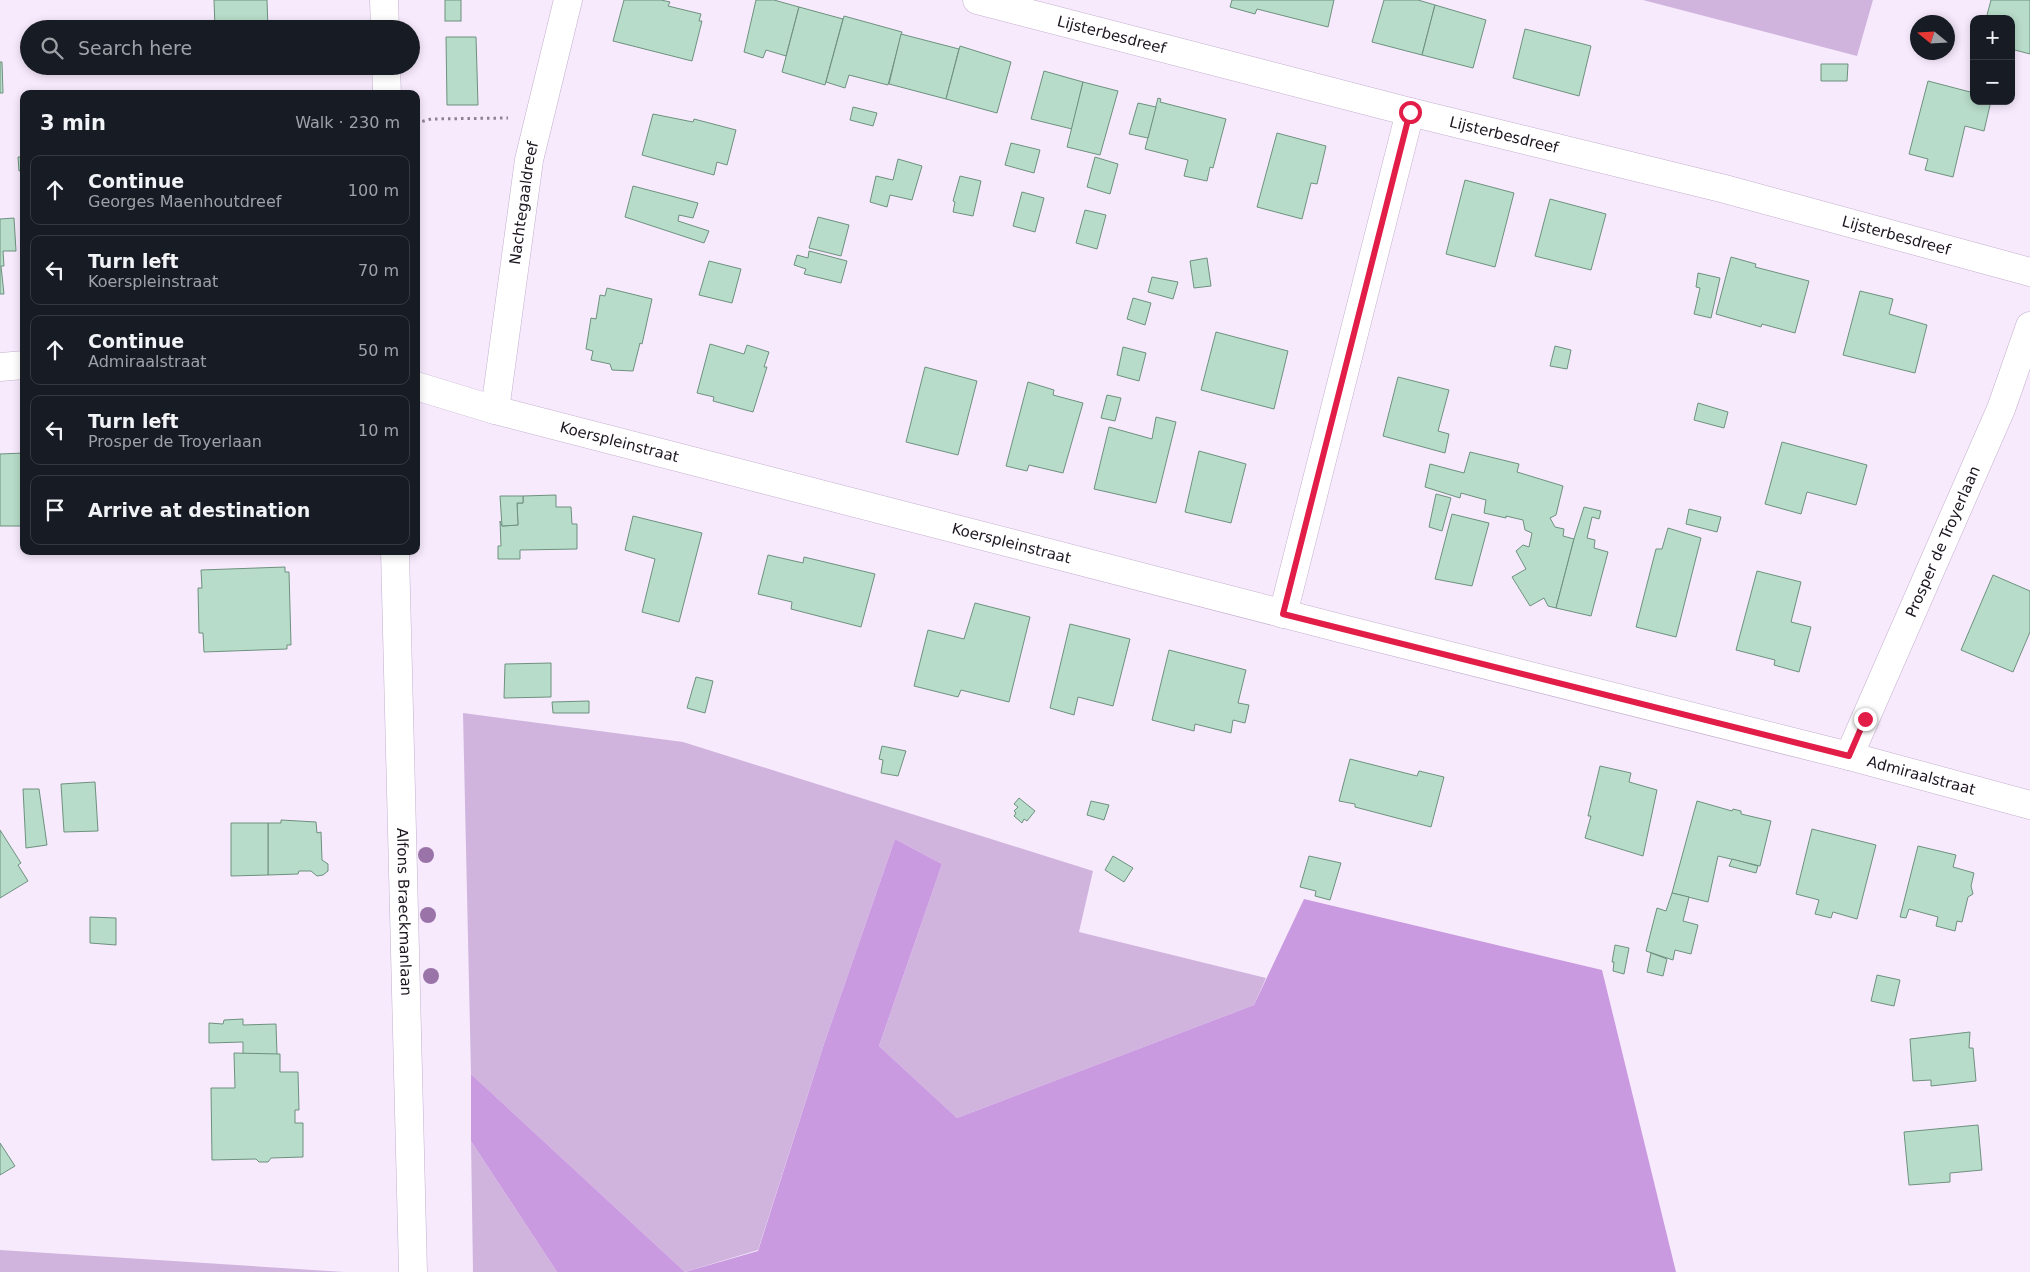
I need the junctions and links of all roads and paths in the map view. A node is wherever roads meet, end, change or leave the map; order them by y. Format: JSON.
{"nodes":[{"id":1,"x":384,"y":0,"type":"edge"},
{"id":2,"x":568,"y":0,"type":"edge"},
{"id":3,"x":977,"y":0,"type":"edge"},
{"id":4,"x":385,"y":20,"type":"edge"},
{"id":5,"x":386,"y":75,"type":"edge"},
{"id":6,"x":387,"y":90,"type":"edge"},
{"id":7,"x":1410,"y":112,"type":"junction"},
{"id":8,"x":539,"y":118,"type":"junction"},
{"id":9,"x":420,"y":122,"type":"edge"},
{"id":10,"x":2030,"y":272,"type":"edge"},
{"id":11,"x":2030,"y":326,"type":"edge"},
{"id":12,"x":20,"y":365,"type":"edge"},
{"id":13,"x":0,"y":367,"type":"edge"},
{"id":14,"x":420,"y":387,"type":"edge"},
{"id":15,"x":494,"y":410,"type":"junction"},
{"id":16,"x":396,"y":555,"type":"edge"},
{"id":17,"x":1283,"y":614,"type":"junction"},
{"id":18,"x":1608,"y":695,"type":"joint"},
{"id":19,"x":1849,"y":756,"type":"junction"},
{"id":20,"x":2030,"y":805,"type":"edge"},
{"id":21,"x":413,"y":1272,"type":"edge"}],
"edges":[{"from":1,"to":4,"type":"street"},
{"from":2,"to":8,"type":"street","name":"Nachtegaaldreef"},
{"from":3,"to":7,"type":"street","name":"Lijsterbesdreef"},
{"from":5,"to":6,"type":"street"},
{"from":7,"to":10,"type":"street","name":"Lijsterbesdreef"},
{"from":7,"to":17,"type":"street"},
{"from":8,"to":9,"type":"path"},
{"from":8,"to":15,"type":"street","name":"Nachtegaaldreef"},
{"from":11,"to":19,"type":"street","name":"Prosper de Troyerlaan"},
{"from":12,"to":13,"type":"street"},
{"from":14,"to":15,"type":"street","name":"Koerspleinstraat"},
{"from":15,"to":17,"type":"street","name":"Koerspleinstraat"},
{"from":16,"to":21,"type":"street","name":"Alfons Braeckmanlaan"},
{"from":17,"to":18,"type":"street","name":"Koerspleinstraat"},
{"from":18,"to":19,"type":"street","name":"Admiraalstraat"},
{"from":19,"to":20,"type":"street","name":"Admiraalstraat"}]}
